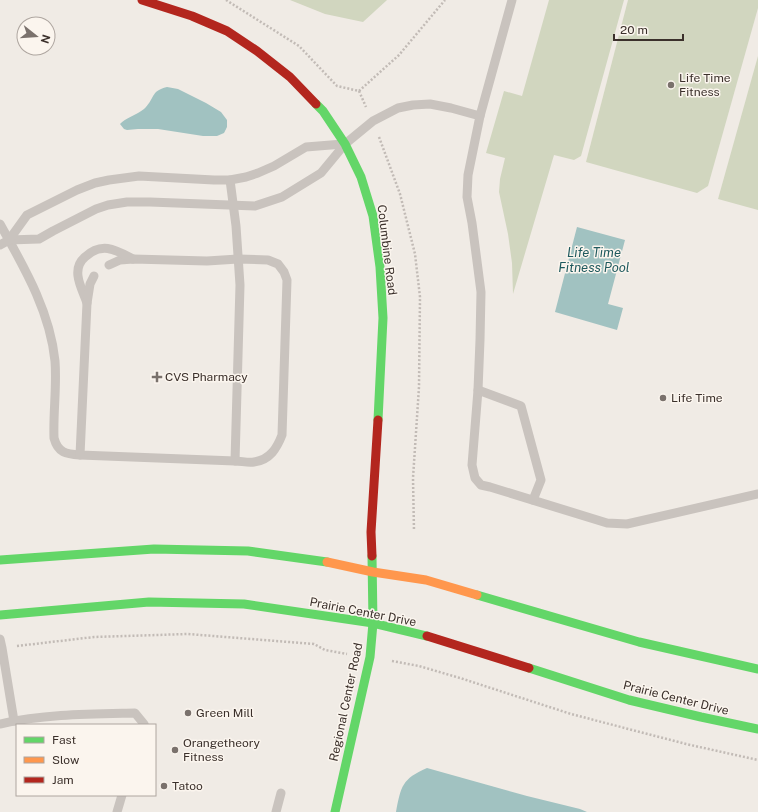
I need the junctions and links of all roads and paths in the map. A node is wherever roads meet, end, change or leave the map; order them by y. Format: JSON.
{"nodes":[{"id":1,"x":142,"y":0,"type":"edge"},
{"id":2,"x":226,"y":0,"type":"edge"},
{"id":3,"x":445,"y":0,"type":"edge"},
{"id":4,"x":512,"y":0,"type":"edge"},
{"id":5,"x":480,"y":116,"type":"junction"},
{"id":6,"x":344,"y":144,"type":"junction"},
{"id":7,"x":230,"y":180,"type":"junction"},
{"id":8,"x":233,"y":205,"type":"junction"},
{"id":9,"x":0,"y":224,"type":"edge"},
{"id":10,"x":9,"y":240,"type":"junction"},
{"id":11,"x":0,"y":245,"type":"edge"},
{"id":12,"x":133,"y":259,"type":"junction"},
{"id":13,"x":238,"y":259,"type":"junction"},
{"id":14,"x":109,"y":265,"type":"dead end"},
{"id":15,"x":94,"y":276,"type":"dead end"},
{"id":16,"x":87,"y":303,"type":"junction"},
{"id":17,"x":478,"y":390,"type":"junction"},
{"id":18,"x":80,"y":455,"type":"junction"},
{"id":19,"x":235,"y":461,"type":"junction"},
{"id":20,"x":758,"y":494,"type":"edge"},
{"id":21,"x":534,"y":500,"type":"junction"},
{"id":22,"x":0,"y":560,"type":"edge"},
{"id":23,"x":373,"y":572,"type":"junction"},
{"id":24,"x":0,"y":615,"type":"edge"},
{"id":25,"x":373,"y":623,"type":"junction"},
{"id":26,"x":0,"y":639,"type":"edge"},
{"id":27,"x":758,"y":669,"type":"edge"},
{"id":28,"x":14,"y":721,"type":"junction"},
{"id":29,"x":0,"y":724,"type":"edge"},
{"id":30,"x":144,"y":724,"type":"edge"},
{"id":31,"x":758,"y":729,"type":"edge"},
{"id":32,"x":281,"y":793,"type":"dead end"},
{"id":33,"x":122,"y":796,"type":"edge"},
{"id":34,"x":117,"y":812,"type":"edge"},
{"id":35,"x":276,"y":812,"type":"edge"},
{"id":36,"x":335,"y":812,"type":"edge"}],
"edges":[{"from":1,"to":6,"type":"main road","name":"Columbine Road"},
{"from":2,"to":3,"type":"path"},
{"from":4,"to":5,"type":"lane"},
{"from":5,"to":6,"type":"lane"},
{"from":5,"to":17,"type":"lane"},
{"from":6,"to":7,"type":"lane"},
{"from":6,"to":8,"type":"lane"},
{"from":6,"to":23,"type":"main road","name":"Columbine Road"},
{"from":7,"to":8,"type":"lane"},
{"from":7,"to":10,"type":"lane"},
{"from":8,"to":10,"type":"lane"},
{"from":8,"to":13,"type":"lane"},
{"from":9,"to":10,"type":"lane"},
{"from":10,"to":11,"type":"lane"},
{"from":10,"to":18,"type":"lane"},
{"from":12,"to":13,"type":"lane"},
{"from":12,"to":14,"type":"lane"},
{"from":12,"to":16,"type":"lane"},
{"from":13,"to":19,"type":"lane"},
{"from":13,"to":19,"type":"lane"},
{"from":15,"to":16,"type":"lane"},
{"from":16,"to":18,"type":"lane"},
{"from":17,"to":21,"type":"lane"},
{"from":17,"to":21,"type":"lane"},
{"from":18,"to":19,"type":"lane"},
{"from":20,"to":21,"type":"lane"},
{"from":22,"to":23,"type":"main road"},
{"from":23,"to":25,"type":"main road","name":"Regional Center Road"},
{"from":23,"to":27,"type":"main road"},
{"from":24,"to":25,"type":"main road","name":"Prairie Center Drive"},
{"from":25,"to":31,"type":"main road","name":"Prairie Center Drive"},
{"from":25,"to":36,"type":"main road","name":"Regional Center Road"},
{"from":26,"to":28,"type":"lane"},
{"from":28,"to":29,"type":"lane"},
{"from":28,"to":30,"type":"lane"},
{"from":32,"to":35,"type":"lane"},
{"from":33,"to":34,"type":"lane"}]}
